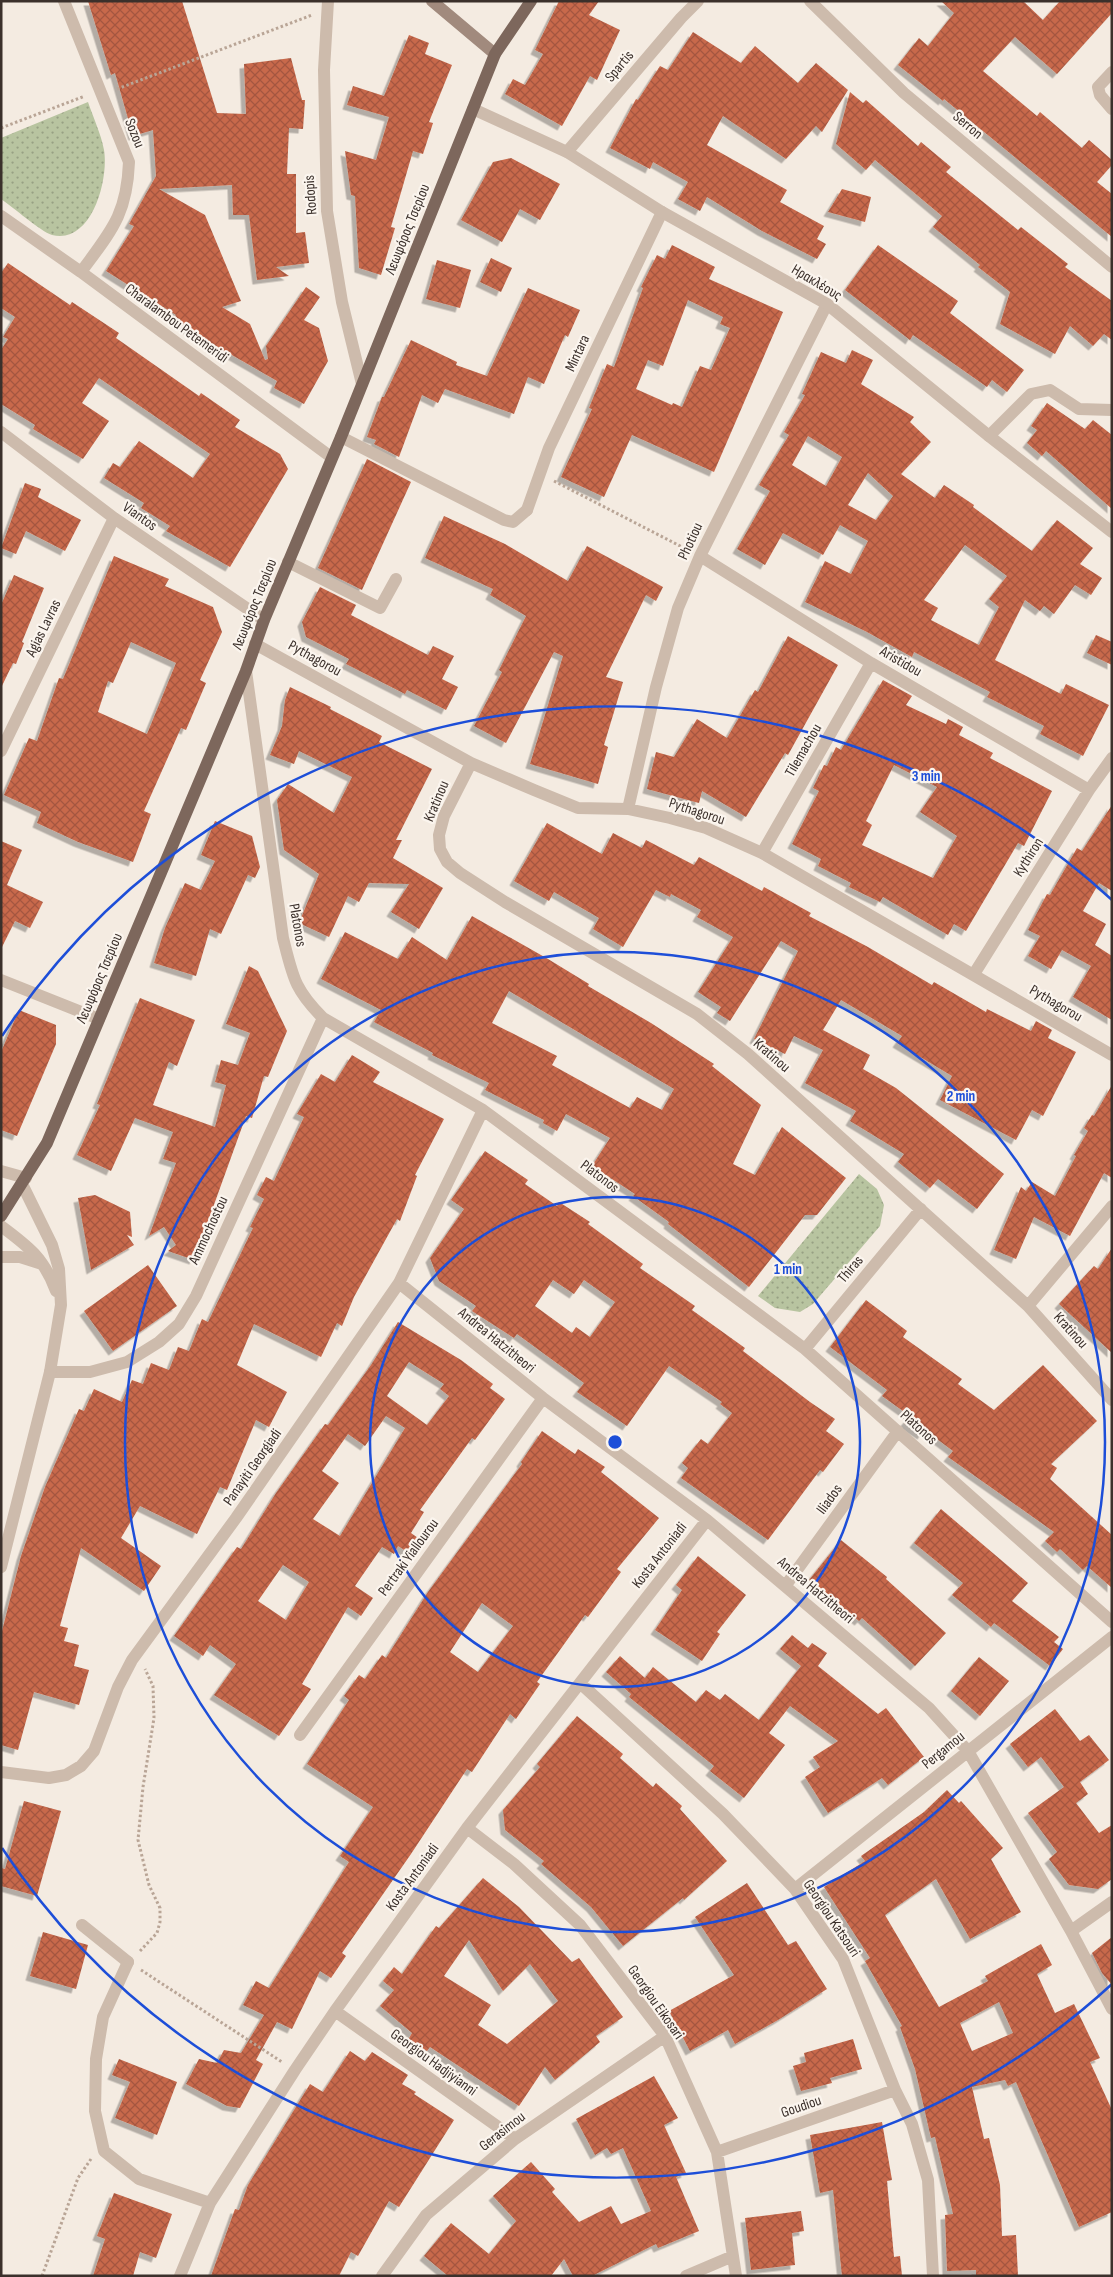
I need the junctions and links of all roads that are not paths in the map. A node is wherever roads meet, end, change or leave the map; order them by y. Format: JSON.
{"nodes":[{"id":1,"x":64,"y":1,"type":"edge"},
{"id":2,"x":432,"y":1,"type":"edge"},
{"id":3,"x":531,"y":1,"type":"edge"},
{"id":4,"x":698,"y":1,"type":"edge"},
{"id":5,"x":810,"y":1,"type":"edge"},
{"id":6,"x":328,"y":5,"type":"edge"},
{"id":7,"x":495,"y":54,"type":"junction"},
{"id":8,"x":1112,"y":72,"type":"edge"},
{"id":9,"x":473,"y":109,"type":"junction"},
{"id":10,"x":1112,"y":109,"type":"edge"},
{"id":11,"x":567,"y":152,"type":"junction"},
{"id":12,"x":662,"y":212,"type":"junction"},
{"id":13,"x":1,"y":216,"type":"edge"},
{"id":14,"x":1112,"y":267,"type":"edge"},
{"id":15,"x":81,"y":272,"type":"junction"},
{"id":16,"x":827,"y":304,"type":"junction"},
{"id":17,"x":362,"y":384,"type":"junction"},
{"id":18,"x":1112,"y":410,"type":"edge"},
{"id":19,"x":1,"y":432,"type":"edge"},
{"id":20,"x":989,"y":436,"type":"junction"},
{"id":21,"x":341,"y":437,"type":"junction"},
{"id":22,"x":331,"y":457,"type":"junction"},
{"id":23,"x":114,"y":518,"type":"junction"},
{"id":24,"x":1112,"y":532,"type":"edge"},
{"id":25,"x":700,"y":556,"type":"junction"},
{"id":26,"x":288,"y":562,"type":"junction"},
{"id":27,"x":396,"y":579,"type":"dead end"},
{"id":28,"x":264,"y":620,"type":"junction"},
{"id":29,"x":255,"y":644,"type":"junction"},
{"id":30,"x":872,"y":663,"type":"junction"},
{"id":31,"x":246,"y":671,"type":"junction"},
{"id":32,"x":1,"y":751,"type":"edge"},
{"id":33,"x":1112,"y":758,"type":"edge"},
{"id":34,"x":471,"y":764,"type":"junction"},
{"id":35,"x":1089,"y":790,"type":"junction"},
{"id":36,"x":628,"y":809,"type":"junction"},
{"id":37,"x":762,"y":853,"type":"junction"},
{"id":38,"x":974,"y":974,"type":"junction"},
{"id":39,"x":1,"y":980,"type":"edge"},
{"id":40,"x":323,"y":1018,"type":"junction"},
{"id":41,"x":99,"y":1019,"type":"junction"},
{"id":42,"x":1112,"y":1055,"type":"edge"},
{"id":43,"x":483,"y":1110,"type":"junction"},
{"id":44,"x":1,"y":1170,"type":"edge"},
{"id":45,"x":24,"y":1181,"type":"junction"},
{"id":46,"x":1112,"y":1206,"type":"edge"},
{"id":47,"x":921,"y":1209,"type":"junction"},
{"id":48,"x":1,"y":1216,"type":"edge"},
{"id":49,"x":1,"y":1226,"type":"edge"},
{"id":50,"x":1,"y":1257,"type":"edge"},
{"id":51,"x":46,"y":1267,"type":"junction"},
{"id":52,"x":400,"y":1284,"type":"junction"},
{"id":53,"x":61,"y":1305,"type":"junction"},
{"id":54,"x":1028,"y":1306,"type":"junction"},
{"id":55,"x":805,"y":1349,"type":"junction"},
{"id":56,"x":50,"y":1372,"type":"junction"},
{"id":57,"x":543,"y":1398,"type":"junction"},
{"id":58,"x":1112,"y":1400,"type":"edge"},
{"id":59,"x":898,"y":1431,"type":"junction"},
{"id":60,"x":707,"y":1520,"type":"junction"},
{"id":61,"x":1,"y":1567,"type":"edge"},
{"id":62,"x":786,"y":1585,"type":"junction"},
{"id":63,"x":1112,"y":1622,"type":"edge"},
{"id":64,"x":1112,"y":1637,"type":"edge"},
{"id":65,"x":580,"y":1683,"type":"junction"},
{"id":66,"x":300,"y":1735,"type":"dead end"},
{"id":67,"x":968,"y":1751,"type":"junction"},
{"id":68,"x":1,"y":1772,"type":"edge"},
{"id":69,"x":467,"y":1828,"type":"junction"},
{"id":70,"x":795,"y":1889,"type":"junction"},
{"id":71,"x":1112,"y":1902,"type":"edge"},
{"id":72,"x":82,"y":1925,"type":"dead end"},
{"id":73,"x":1071,"y":1931,"type":"junction"},
{"id":74,"x":1112,"y":2009,"type":"edge"},
{"id":75,"x":335,"y":2011,"type":"junction"},
{"id":76,"x":665,"y":2036,"type":"junction"},
{"id":77,"x":895,"y":2090,"type":"junction"},
{"id":78,"x":514,"y":2139,"type":"junction"},
{"id":79,"x":717,"y":2152,"type":"junction"},
{"id":80,"x":210,"y":2204,"type":"junction"},
{"id":81,"x":733,"y":2256,"type":"junction"},
{"id":82,"x":180,"y":2276,"type":"edge"},
{"id":83,"x":382,"y":2276,"type":"edge"},
{"id":84,"x":686,"y":2276,"type":"edge"},
{"id":85,"x":736,"y":2276,"type":"edge"},
{"id":86,"x":934,"y":2276,"type":"edge"}],
"edges":[{"from":1,"to":15,"type":"street","name":"Sozou"},
{"from":2,"to":7,"type":"main road"},
{"from":3,"to":7,"type":"main road","name":"Λεωφόρος Τσερίου"},
{"from":4,"to":11,"type":"street","name":"Spartis"},
{"from":5,"to":14,"type":"street","name":"Serron"},
{"from":6,"to":17,"type":"street","name":"Rodopis"},
{"from":7,"to":9,"type":"main road","name":"Λεωφόρος Τσερίου"},
{"from":8,"to":10,"type":"street"},
{"from":9,"to":11,"type":"street","name":"Ηρακλέους"},
{"from":9,"to":17,"type":"main road","name":"Λεωφόρος Τσερίου"},
{"from":11,"to":12,"type":"street","name":"Ηρακλέους"},
{"from":12,"to":16,"type":"street","name":"Ηρακλέους"},
{"from":12,"to":21,"type":"street","name":"Mintara"},
{"from":13,"to":15,"type":"street","name":"Charalambou Petemeridi"},
{"from":15,"to":22,"type":"street","name":"Charalambou Petemeridi"},
{"from":16,"to":20,"type":"street","name":"Ηρακλέους"},
{"from":16,"to":25,"type":"street","name":"Photiou"},
{"from":17,"to":21,"type":"main road","name":"Λεωφόρος Τσερίου"},
{"from":18,"to":20,"type":"street"},
{"from":19,"to":23,"type":"street","name":"Viantos"},
{"from":20,"to":24,"type":"street","name":"Ηρακλέους"},
{"from":21,"to":22,"type":"main road","name":"Λεωφόρος Τσερίου"},
{"from":22,"to":26,"type":"main road","name":"Λεωφόρος Τσερίου"},
{"from":23,"to":28,"type":"street","name":"Viantos"},
{"from":23,"to":32,"type":"street","name":"Agias Lavras"},
{"from":25,"to":30,"type":"street","name":"Aristidou"},
{"from":25,"to":36,"type":"street","name":"Photiou"},
{"from":26,"to":27,"type":"street"},
{"from":26,"to":28,"type":"main road","name":"Λεωφόρος Τσερίου"},
{"from":28,"to":29,"type":"main road","name":"Λεωφόρος Τσερίου"},
{"from":29,"to":31,"type":"main road","name":"Λεωφόρος Τσερίου"},
{"from":29,"to":34,"type":"street","name":"Pythagorou"},
{"from":30,"to":35,"type":"street","name":"Aristidou"},
{"from":30,"to":37,"type":"street","name":"Tilemachou"},
{"from":31,"to":40,"type":"street","name":"Platonos"},
{"from":31,"to":41,"type":"main road","name":"Λεωφόρος Τσερίου"},
{"from":33,"to":35,"type":"street","name":"Kythiron"},
{"from":34,"to":36,"type":"street","name":"Pythagorou"},
{"from":34,"to":47,"type":"street","name":"Kratinou"},
{"from":35,"to":38,"type":"street","name":"Kythiron"},
{"from":36,"to":37,"type":"street","name":"Pythagorou"},
{"from":37,"to":38,"type":"street","name":"Pythagorou"},
{"from":38,"to":42,"type":"street","name":"Pythagorou"},
{"from":39,"to":41,"type":"street"},
{"from":40,"to":43,"type":"street","name":"Platonos"},
{"from":40,"to":56,"type":"street","name":"Ammochostou"},
{"from":41,"to":45,"type":"main road","name":"Λεωφόρος Τσερίου"},
{"from":43,"to":52,"type":"street","name":"Panayiti Georgiadi"},
{"from":43,"to":55,"type":"street","name":"Platonos"},
{"from":44,"to":45,"type":"street"},
{"from":45,"to":48,"type":"main road","name":"Λεωφόρος Τσερίου"},
{"from":45,"to":53,"type":"street"},
{"from":46,"to":54,"type":"street"},
{"from":47,"to":54,"type":"street","name":"Kratinou"},
{"from":47,"to":55,"type":"street","name":"Thiras"},
{"from":49,"to":51,"type":"street"},
{"from":50,"to":51,"type":"street"},
{"from":51,"to":53,"type":"street"},
{"from":52,"to":57,"type":"street","name":"Andrea Hatzitheori"},
{"from":52,"to":68,"type":"street","name":"Panayiti Georgiadi"},
{"from":53,"to":56,"type":"street"},
{"from":54,"to":58,"type":"street","name":"Kratinou"},
{"from":55,"to":59,"type":"street","name":"Platonos"},
{"from":56,"to":61,"type":"street"},
{"from":57,"to":60,"type":"street","name":"Andrea Hatzitheori"},
{"from":57,"to":66,"type":"street","name":"Pertraki Yiallourou"},
{"from":59,"to":62,"type":"street","name":"Iliados"},
{"from":59,"to":63,"type":"street","name":"Platonos"},
{"from":60,"to":62,"type":"street","name":"Andrea Hatzitheori"},
{"from":60,"to":65,"type":"street","name":"Kosta Antoniadi"},
{"from":62,"to":67,"type":"street","name":"Andrea Hatzitheori"},
{"from":64,"to":67,"type":"street","name":"Pergamou"},
{"from":65,"to":69,"type":"street","name":"Kosta Antoniadi"},
{"from":65,"to":70,"type":"street","name":"Georgiou Katsouri"},
{"from":67,"to":70,"type":"street","name":"Pergamou"},
{"from":67,"to":73,"type":"street","name":"Andrea Hatzitheori"},
{"from":69,"to":75,"type":"street","name":"Kosta Antoniadi"},
{"from":69,"to":76,"type":"street","name":"Georgiou Eikosari"},
{"from":70,"to":77,"type":"street","name":"Georgiou Katsouri"},
{"from":71,"to":73,"type":"street"},
{"from":72,"to":80,"type":"street"},
{"from":73,"to":74,"type":"street","name":"Andrea Hatzitheori"},
{"from":75,"to":78,"type":"street","name":"Georgiou Hadjiyianni"},
{"from":75,"to":80,"type":"street","name":"Kosta Antoniadi"},
{"from":76,"to":78,"type":"street","name":"Gerasimou"},
{"from":76,"to":79,"type":"street","name":"Georgiou Eikosari"},
{"from":77,"to":79,"type":"street","name":"Goudiou"},
{"from":77,"to":86,"type":"street","name":"Georgiou Katsouri"},
{"from":78,"to":83,"type":"street","name":"Gerasimou"},
{"from":79,"to":81,"type":"street","name":"Georgiou Eikosari"},
{"from":80,"to":82,"type":"street","name":"Kosta Antoniadi"},
{"from":81,"to":84,"type":"street"},
{"from":81,"to":85,"type":"street","name":"Georgiou Eikosari"}]}
